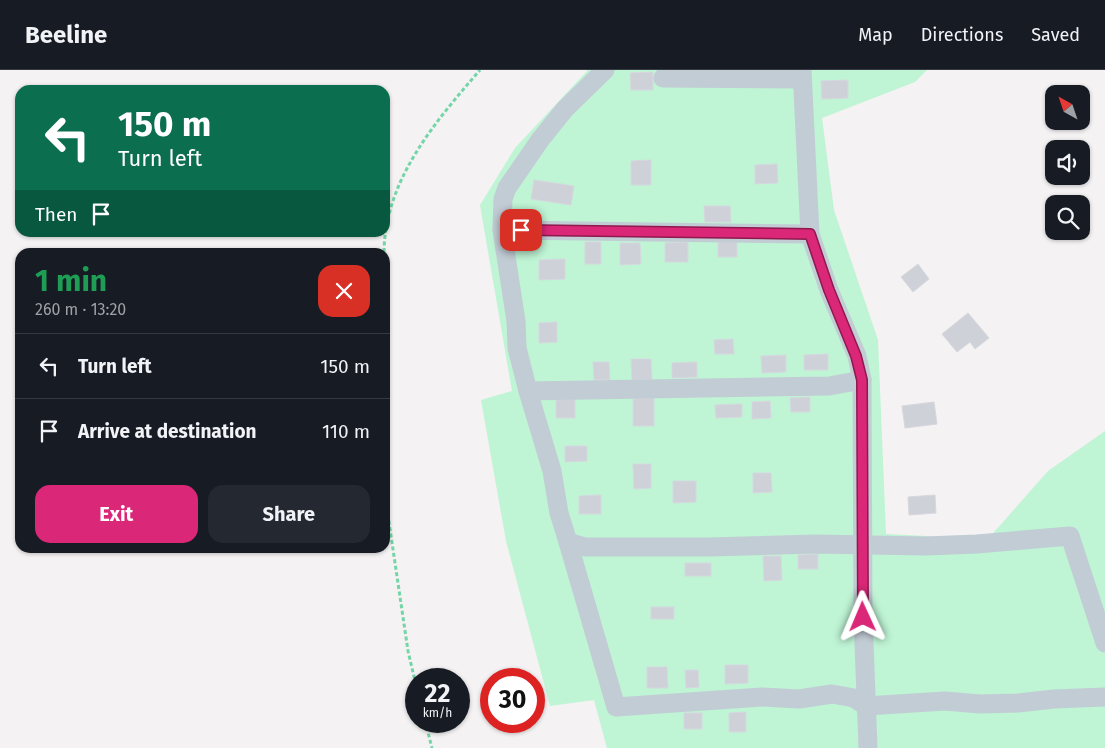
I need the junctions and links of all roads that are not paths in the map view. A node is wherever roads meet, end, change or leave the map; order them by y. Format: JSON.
{"nodes":[{"id":1,"x":604,"y":70,"type":"edge"},
{"id":2,"x":802,"y":75,"type":"edge"},
{"id":3,"x":663,"y":78,"type":"dead end"},
{"id":4,"x":502,"y":230,"type":"junction"},
{"id":5,"x":810,"y":234,"type":"junction"},
{"id":6,"x":862,"y":380,"type":"junction"},
{"id":7,"x":528,"y":390,"type":"junction"},
{"id":8,"x":568,"y":542,"type":"junction"},
{"id":9,"x":862,"y":545,"type":"junction"},
{"id":10,"x":1105,"y":643,"type":"edge"},
{"id":11,"x":1105,"y":697,"type":"edge"},
{"id":12,"x":866,"y":706,"type":"junction"},
{"id":13,"x":868,"y":748,"type":"edge"}],
"edges":[{"from":1,"to":4,"type":"street"},
{"from":2,"to":3,"type":"street"},
{"from":2,"to":5,"type":"street"},
{"from":4,"to":5,"type":"street"},
{"from":4,"to":7,"type":"street"},
{"from":5,"to":6,"type":"street"},
{"from":6,"to":7,"type":"street"},
{"from":6,"to":9,"type":"street"},
{"from":7,"to":8,"type":"street"},
{"from":8,"to":9,"type":"street"},
{"from":8,"to":12,"type":"street"},
{"from":9,"to":10,"type":"street"},
{"from":9,"to":12,"type":"street"},
{"from":11,"to":12,"type":"street"},
{"from":12,"to":13,"type":"street"}]}
